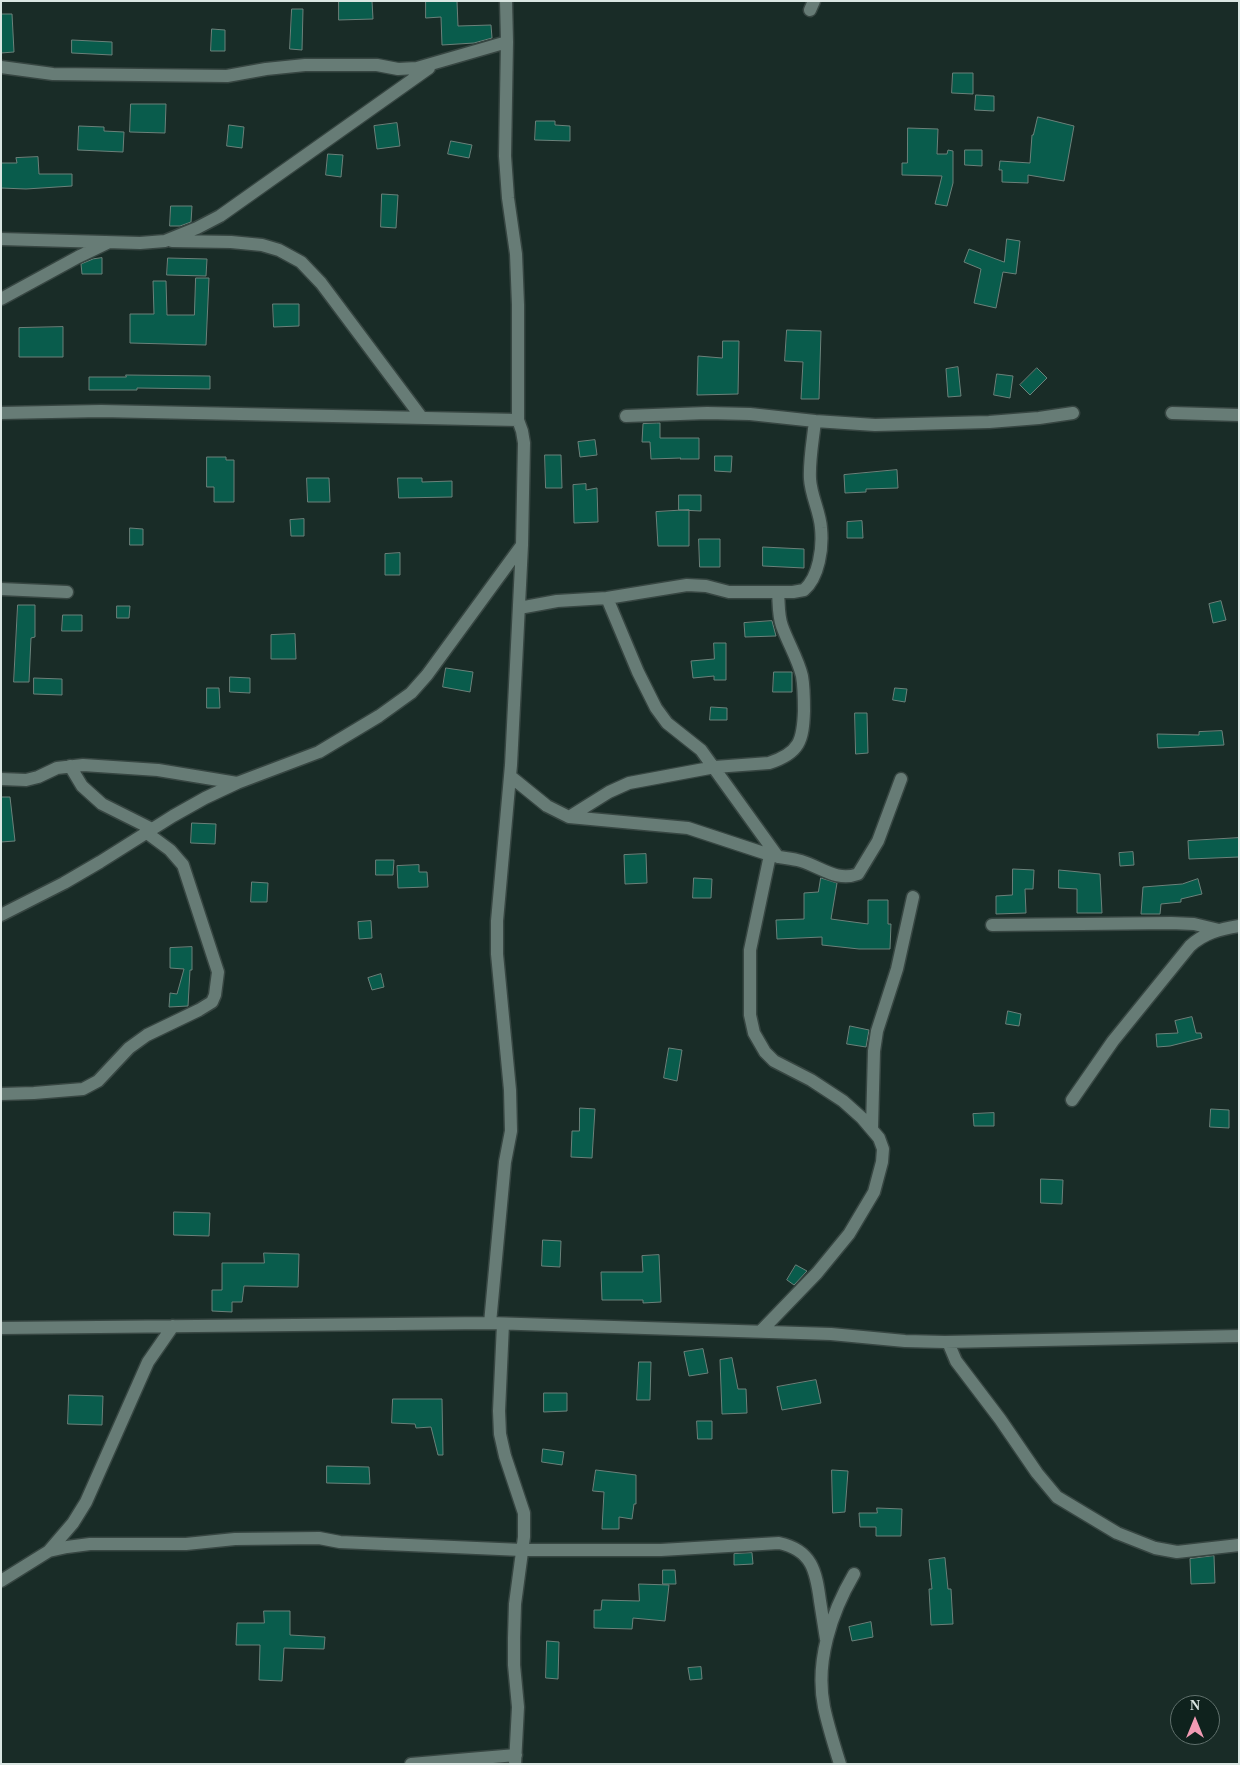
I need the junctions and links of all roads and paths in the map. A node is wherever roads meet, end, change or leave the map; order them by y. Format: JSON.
{"nodes":[{"id":1,"x":506,"y":1,"type":"edge"},
{"id":2,"x":507,"y":42,"type":"junction"},
{"id":3,"x":437,"y":62,"type":"junction"},
{"id":4,"x":1,"y":67,"type":"edge"},
{"id":5,"x":1,"y":239,"type":"edge"},
{"id":6,"x":164,"y":241,"type":"junction"},
{"id":7,"x":110,"y":242,"type":"junction"},
{"id":8,"x":1,"y":299,"type":"edge"},
{"id":9,"x":1073,"y":412,"type":"dead end"},
{"id":10,"x":1,"y":413,"type":"edge"},
{"id":11,"x":1172,"y":413,"type":"dead end"},
{"id":12,"x":1239,"y":415,"type":"edge"},
{"id":13,"x":626,"y":416,"type":"dead end"},
{"id":14,"x":422,"y":418,"type":"junction"},
{"id":15,"x":518,"y":420,"type":"junction"},
{"id":16,"x":815,"y":421,"type":"junction"},
{"id":17,"x":522,"y":545,"type":"junction"},
{"id":18,"x":1,"y":589,"type":"edge"},
{"id":19,"x":67,"y":592,"type":"dead end"},
{"id":20,"x":778,"y":592,"type":"junction"},
{"id":21,"x":607,"y":598,"type":"junction"},
{"id":22,"x":519,"y":608,"type":"junction"},
{"id":23,"x":70,"y":766,"type":"junction"},
{"id":24,"x":715,"y":767,"type":"junction"},
{"id":25,"x":510,"y":776,"type":"junction"},
{"id":26,"x":1,"y":778,"type":"edge"},
{"id":27,"x":901,"y":779,"type":"dead end"},
{"id":28,"x":237,"y":783,"type":"junction"},
{"id":29,"x":568,"y":817,"type":"junction"},
{"id":30,"x":150,"y":831,"type":"junction"},
{"id":31,"x":774,"y":856,"type":"junction"},
{"id":32,"x":914,"y":897,"type":"dead end"},
{"id":33,"x":1,"y":915,"type":"edge"},
{"id":34,"x":992,"y":925,"type":"dead end"},
{"id":35,"x":1239,"y":926,"type":"edge"},
{"id":36,"x":1219,"y":930,"type":"junction"},
{"id":37,"x":1,"y":1094,"type":"edge"},
{"id":38,"x":1072,"y":1100,"type":"dead end"},
{"id":39,"x":872,"y":1128,"type":"junction"},
{"id":40,"x":497,"y":1324,"type":"junction"},
{"id":41,"x":173,"y":1326,"type":"junction"},
{"id":42,"x":1,"y":1328,"type":"edge"},
{"id":43,"x":762,"y":1331,"type":"junction"},
{"id":44,"x":1239,"y":1336,"type":"edge"},
{"id":45,"x":947,"y":1342,"type":"junction"},
{"id":46,"x":1239,"y":1545,"type":"edge"},
{"id":47,"x":522,"y":1550,"type":"junction"},
{"id":48,"x":49,"y":1551,"type":"junction"},
{"id":49,"x":854,"y":1574,"type":"dead end"},
{"id":50,"x":1,"y":1581,"type":"edge"},
{"id":51,"x":826,"y":1639,"type":"junction"},
{"id":52,"x":516,"y":1760,"type":"edge"},
{"id":53,"x":411,"y":1764,"type":"edge"},
{"id":54,"x":840,"y":1764,"type":"edge"}],
"edges":[{"from":1,"to":2,"type":"street"},
{"from":2,"to":3,"type":"street"},
{"from":2,"to":15,"type":"street"},
{"from":3,"to":4,"type":"street"},
{"from":3,"to":6,"type":"street"},
{"from":5,"to":7,"type":"street"},
{"from":6,"to":7,"type":"street"},
{"from":6,"to":14,"type":"street"},
{"from":7,"to":8,"type":"street"},
{"from":9,"to":16,"type":"street"},
{"from":10,"to":14,"type":"street"},
{"from":11,"to":12,"type":"street"},
{"from":13,"to":16,"type":"street"},
{"from":14,"to":15,"type":"street"},
{"from":15,"to":17,"type":"street"},
{"from":16,"to":20,"type":"street"},
{"from":17,"to":22,"type":"street"},
{"from":17,"to":28,"type":"street"},
{"from":18,"to":19,"type":"street"},
{"from":20,"to":21,"type":"street"},
{"from":20,"to":24,"type":"street"},
{"from":21,"to":22,"type":"street"},
{"from":21,"to":24,"type":"street"},
{"from":22,"to":25,"type":"street"},
{"from":23,"to":26,"type":"street"},
{"from":23,"to":28,"type":"street"},
{"from":23,"to":30,"type":"street"},
{"from":24,"to":29,"type":"street"},
{"from":24,"to":31,"type":"street"},
{"from":25,"to":29,"type":"street"},
{"from":25,"to":40,"type":"street"},
{"from":27,"to":31,"type":"street"},
{"from":28,"to":30,"type":"street"},
{"from":29,"to":31,"type":"street"},
{"from":30,"to":33,"type":"street"},
{"from":30,"to":37,"type":"street"},
{"from":31,"to":39,"type":"street"},
{"from":32,"to":39,"type":"street"},
{"from":34,"to":36,"type":"street"},
{"from":35,"to":36,"type":"street"},
{"from":36,"to":38,"type":"street"},
{"from":39,"to":43,"type":"street"},
{"from":40,"to":41,"type":"street"},
{"from":40,"to":43,"type":"street"},
{"from":40,"to":47,"type":"street"},
{"from":41,"to":42,"type":"street"},
{"from":41,"to":48,"type":"street"},
{"from":43,"to":45,"type":"street"},
{"from":44,"to":45,"type":"street"},
{"from":45,"to":46,"type":"street"},
{"from":47,"to":48,"type":"street"},
{"from":47,"to":51,"type":"street"},
{"from":47,"to":52,"type":"street"},
{"from":48,"to":50,"type":"street"},
{"from":49,"to":51,"type":"street"},
{"from":51,"to":54,"type":"street"},
{"from":52,"to":53,"type":"street"}]}
